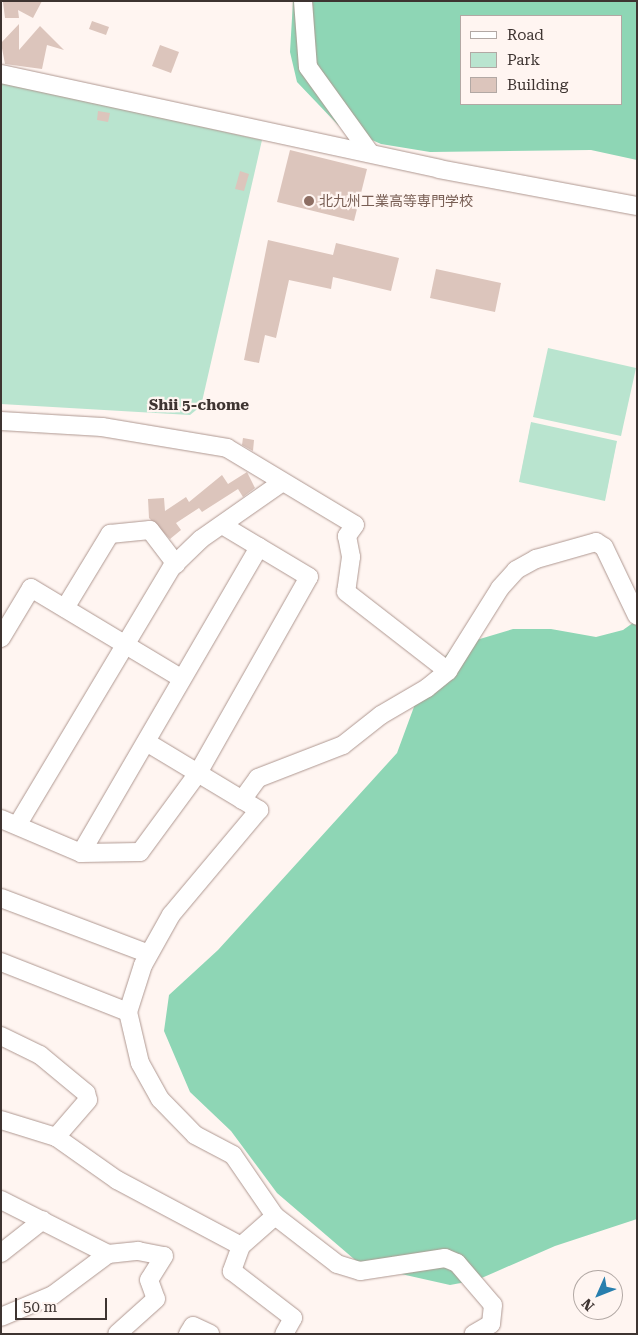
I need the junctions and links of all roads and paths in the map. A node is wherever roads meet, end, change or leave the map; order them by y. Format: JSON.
{"nodes":[{"id":1,"x":303,"y":1,"type":"edge"},
{"id":2,"x":1,"y":74,"type":"edge"},
{"id":3,"x":370,"y":153,"type":"junction"},
{"id":4,"x":637,"y":206,"type":"edge"},
{"id":5,"x":1,"y":421,"type":"edge"},
{"id":6,"x":281,"y":483,"type":"junction"},
{"id":7,"x":222,"y":525,"type":"junction"},
{"id":8,"x":259,"y":547,"type":"junction"},
{"id":9,"x":176,"y":564,"type":"junction"},
{"id":10,"x":65,"y":608,"type":"junction"},
{"id":11,"x":637,"y":616,"type":"edge"},
{"id":12,"x":1,"y":638,"type":"edge"},
{"id":13,"x":127,"y":643,"type":"junction"},
{"id":14,"x":448,"y":671,"type":"junction"},
{"id":15,"x":181,"y":678,"type":"junction"},
{"id":16,"x":148,"y":743,"type":"junction"},
{"id":17,"x":198,"y":773,"type":"junction"},
{"id":18,"x":242,"y":800,"type":"junction"},
{"id":19,"x":9,"y":821,"type":"edge"},
{"id":20,"x":81,"y":853,"type":"junction"},
{"id":21,"x":1,"y":898,"type":"edge"},
{"id":22,"x":149,"y":954,"type":"junction"},
{"id":23,"x":1,"y":962,"type":"edge"},
{"id":24,"x":128,"y":1012,"type":"junction"},
{"id":25,"x":1,"y":1036,"type":"edge"},
{"id":26,"x":1,"y":1120,"type":"edge"},
{"id":27,"x":56,"y":1137,"type":"junction"},
{"id":28,"x":1,"y":1200,"type":"edge"},
{"id":29,"x":275,"y":1216,"type":"junction"},
{"id":30,"x":43,"y":1220,"type":"junction"},
{"id":31,"x":241,"y":1246,"type":"junction"},
{"id":32,"x":1,"y":1253,"type":"edge"},
{"id":33,"x":108,"y":1254,"type":"junction"},
{"id":34,"x":1,"y":1317,"type":"edge"},
{"id":35,"x":117,"y":1334,"type":"edge"},
{"id":36,"x":188,"y":1334,"type":"edge"},
{"id":37,"x":210,"y":1334,"type":"edge"},
{"id":38,"x":284,"y":1334,"type":"edge"},
{"id":39,"x":474,"y":1334,"type":"edge"}],
"edges":[{"from":1,"to":3,"type":"street"},
{"from":2,"to":3,"type":"street"},
{"from":3,"to":4,"type":"street"},
{"from":5,"to":6,"type":"street"},
{"from":6,"to":7,"type":"street"},
{"from":6,"to":14,"type":"street"},
{"from":7,"to":8,"type":"street"},
{"from":7,"to":9,"type":"street"},
{"from":8,"to":15,"type":"street"},
{"from":8,"to":17,"type":"street"},
{"from":9,"to":10,"type":"street"},
{"from":9,"to":13,"type":"street"},
{"from":10,"to":12,"type":"street"},
{"from":10,"to":13,"type":"street"},
{"from":11,"to":14,"type":"street"},
{"from":13,"to":15,"type":"street"},
{"from":13,"to":19,"type":"street"},
{"from":14,"to":18,"type":"street"},
{"from":15,"to":16,"type":"street"},
{"from":16,"to":17,"type":"street"},
{"from":16,"to":20,"type":"street"},
{"from":17,"to":18,"type":"street"},
{"from":17,"to":20,"type":"street"},
{"from":18,"to":22,"type":"street"},
{"from":19,"to":20,"type":"street"},
{"from":21,"to":22,"type":"street"},
{"from":22,"to":24,"type":"street"},
{"from":23,"to":24,"type":"street"},
{"from":24,"to":29,"type":"street"},
{"from":25,"to":27,"type":"street"},
{"from":26,"to":27,"type":"street"},
{"from":27,"to":31,"type":"street"},
{"from":28,"to":30,"type":"street"},
{"from":29,"to":31,"type":"street"},
{"from":29,"to":39,"type":"street"},
{"from":30,"to":32,"type":"street"},
{"from":30,"to":33,"type":"street"},
{"from":31,"to":38,"type":"street"},
{"from":33,"to":34,"type":"street"},
{"from":33,"to":35,"type":"street"},
{"from":36,"to":37,"type":"street"}]}
